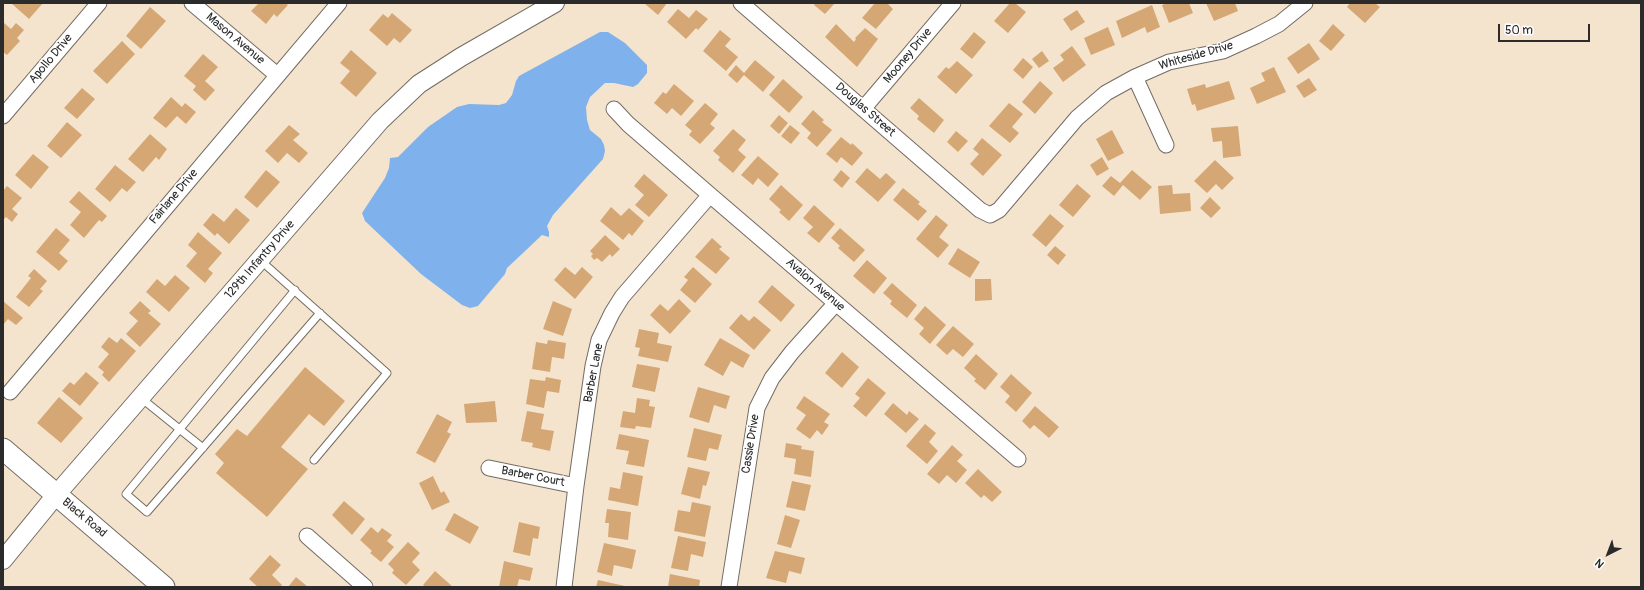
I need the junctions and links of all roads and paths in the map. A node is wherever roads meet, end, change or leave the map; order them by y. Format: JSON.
{"nodes":[{"id":1,"x":99,"y":3,"type":"edge"},
{"id":2,"x":192,"y":3,"type":"edge"},
{"id":3,"x":339,"y":3,"type":"edge"},
{"id":4,"x":555,"y":3,"type":"edge"},
{"id":5,"x":741,"y":3,"type":"edge"},
{"id":6,"x":953,"y":3,"type":"edge"},
{"id":7,"x":1305,"y":3,"type":"edge"},
{"id":8,"x":277,"y":75,"type":"junction"},
{"id":9,"x":1135,"y":77,"type":"junction"},
{"id":10,"x":614,"y":109,"type":"dead end"},
{"id":11,"x":863,"y":109,"type":"junction"},
{"id":12,"x":3,"y":116,"type":"edge"},
{"id":13,"x":1166,"y":145,"type":"dead end"},
{"id":14,"x":710,"y":195,"type":"junction"},
{"id":15,"x":990,"y":215,"type":"joint"},
{"id":16,"x":260,"y":259,"type":"junction"},
{"id":17,"x":295,"y":290,"type":"junction"},
{"id":18,"x":836,"y":303,"type":"junction"},
{"id":19,"x":320,"y":313,"type":"junction"},
{"id":20,"x":10,"y":392,"type":"dead end"},
{"id":21,"x":141,"y":397,"type":"junction"},
{"id":22,"x":179,"y":429,"type":"junction"},
{"id":23,"x":203,"y":448,"type":"junction"},
{"id":24,"x":3,"y":449,"type":"edge"},
{"id":25,"x":1018,"y":459,"type":"dead end"},
{"id":26,"x":314,"y":460,"type":"dead end"},
{"id":27,"x":489,"y":468,"type":"dead end"},
{"id":28,"x":576,"y":486,"type":"junction"},
{"id":29,"x":56,"y":495,"type":"junction"},
{"id":30,"x":307,"y":536,"type":"dead end"},
{"id":31,"x":3,"y":560,"type":"edge"},
{"id":32,"x":164,"y":587,"type":"edge"},
{"id":33,"x":365,"y":587,"type":"edge"},
{"id":34,"x":564,"y":587,"type":"edge"},
{"id":35,"x":729,"y":587,"type":"edge"}],
"edges":[{"from":1,"to":12,"type":"street","name":"Apollo Drive"},
{"from":2,"to":8,"type":"street","name":"Mason Avenue"},
{"from":3,"to":8,"type":"street","name":"Fairlane Drive"},
{"from":4,"to":16,"type":"street","name":"129th Infantry Drive"},
{"from":5,"to":11,"type":"street","name":"Douglas Street"},
{"from":6,"to":11,"type":"street","name":"Mooney Drive"},
{"from":7,"to":9,"type":"street","name":"Whiteside Drive"},
{"from":8,"to":20,"type":"street","name":"Fairlane Drive"},
{"from":9,"to":13,"type":"street"},
{"from":9,"to":15,"type":"street","name":"Whiteside Drive"},
{"from":10,"to":14,"type":"street","name":"Avalon Avenue"},
{"from":11,"to":15,"type":"street","name":"Douglas Street"},
{"from":14,"to":18,"type":"street","name":"Avalon Avenue"},
{"from":14,"to":28,"type":"street","name":"Barber Lane"},
{"from":16,"to":17,"type":"lane"},
{"from":16,"to":21,"type":"street","name":"129th Infantry Drive"},
{"from":17,"to":19,"type":"lane"},
{"from":17,"to":22,"type":"lane"},
{"from":18,"to":25,"type":"street","name":"Avalon Avenue"},
{"from":18,"to":35,"type":"street","name":"Cassie Drive"},
{"from":19,"to":23,"type":"lane"},
{"from":19,"to":26,"type":"lane"},
{"from":21,"to":22,"type":"lane"},
{"from":21,"to":29,"type":"street","name":"129th Infantry Drive"},
{"from":22,"to":23,"type":"lane"},
{"from":22,"to":23,"type":"lane"},
{"from":24,"to":29,"type":"main road","name":"Black Road"},
{"from":27,"to":28,"type":"street","name":"Barber Court"},
{"from":28,"to":34,"type":"street","name":"Barber Lane"},
{"from":29,"to":31,"type":"street","name":"129th Infantry Drive"},
{"from":29,"to":32,"type":"main road","name":"Black Road"},
{"from":30,"to":33,"type":"street"}]}
